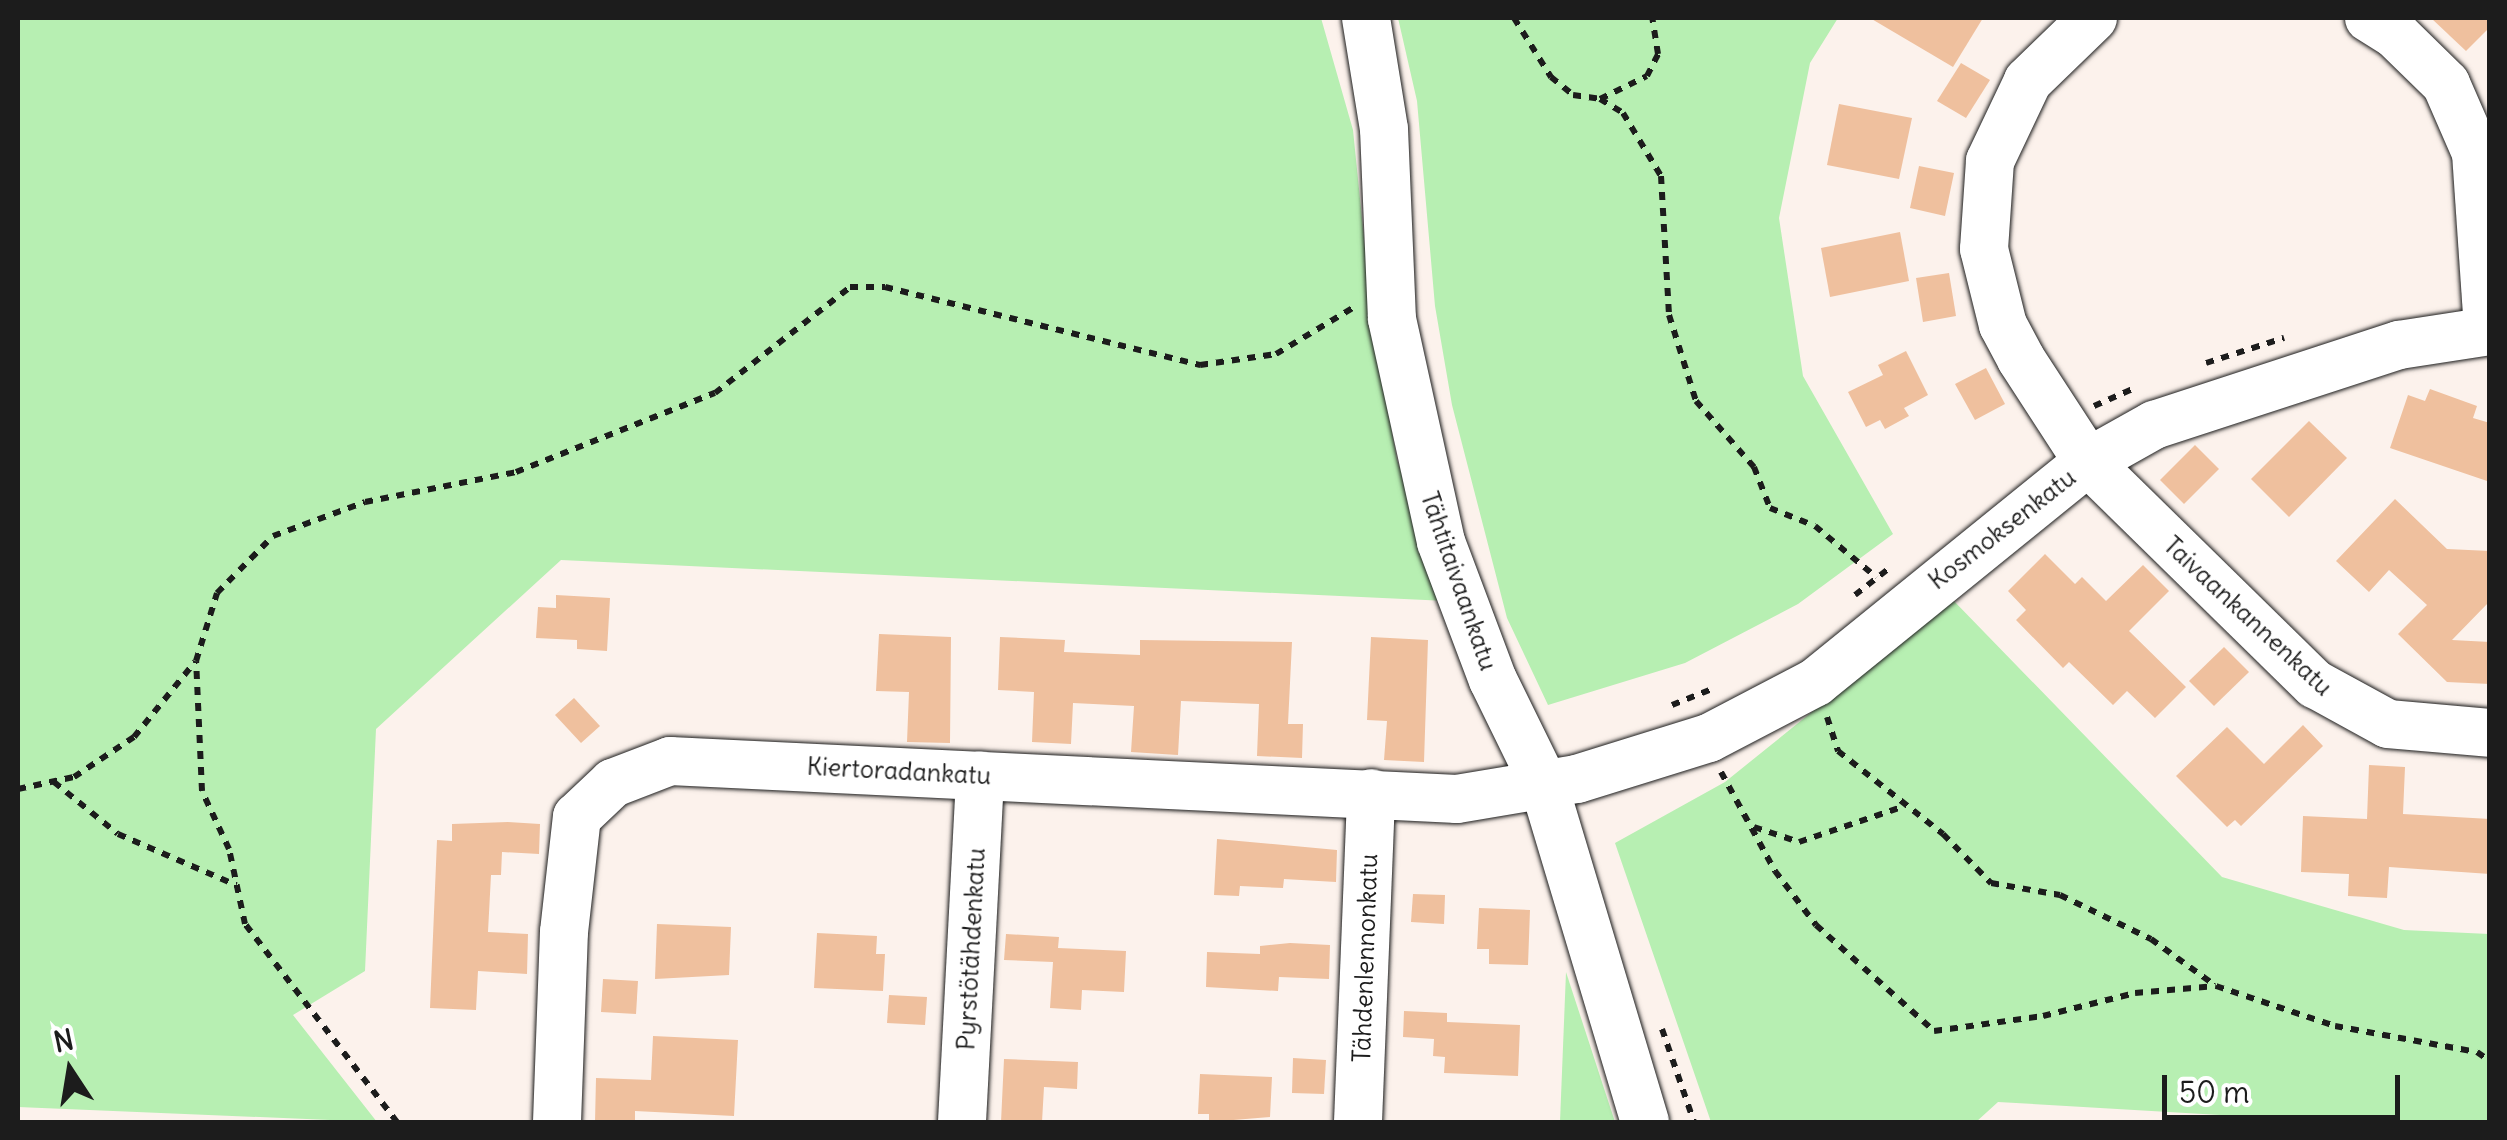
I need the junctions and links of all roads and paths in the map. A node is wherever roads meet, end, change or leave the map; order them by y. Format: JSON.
{"nodes":[{"id":1,"x":1366,"y":18,"type":"edge"},
{"id":2,"x":1514,"y":18,"type":"edge"},
{"id":3,"x":1652,"y":18,"type":"edge"},
{"id":4,"x":2093,"y":18,"type":"edge"},
{"id":5,"x":2369,"y":18,"type":"edge"},
{"id":6,"x":1600,"y":99,"type":"junction"},
{"id":7,"x":1388,"y":259,"type":"junction"},
{"id":8,"x":2489,"y":331,"type":"edge"},
{"id":9,"x":2088,"y":462,"type":"junction"},
{"id":10,"x":1876,"y":578,"type":"dead end"},
{"id":11,"x":196,"y":661,"type":"junction"},
{"id":12,"x":1816,"y":682,"type":"junction"},
{"id":13,"x":2490,"y":733,"type":"edge"},
{"id":14,"x":1709,"y":738,"type":"junction"},
{"id":15,"x":980,"y":774,"type":"junction"},
{"id":16,"x":54,"y":782,"type":"junction"},
{"id":17,"x":1543,"y":782,"type":"junction"},
{"id":18,"x":18,"y":789,"type":"edge"},
{"id":19,"x":1372,"y":793,"type":"junction"},
{"id":20,"x":1903,"y":807,"type":"junction"},
{"id":21,"x":1752,"y":825,"type":"junction"},
{"id":22,"x":236,"y":885,"type":"junction"},
{"id":23,"x":2216,"y":986,"type":"junction"},
{"id":24,"x":2490,"y":1061,"type":"edge"},
{"id":25,"x":397,"y":1122,"type":"edge"},
{"id":26,"x":558,"y":1122,"type":"edge"},
{"id":27,"x":962,"y":1122,"type":"edge"},
{"id":28,"x":1358,"y":1122,"type":"edge"},
{"id":29,"x":1645,"y":1122,"type":"edge"}],
"edges":[{"from":1,"to":7,"type":"street","name":"Tähtitaivaankatu"},
{"from":2,"to":6,"type":"path"},
{"from":3,"to":6,"type":"path"},
{"from":4,"to":9,"type":"street","name":"Taivaankannenkatu"},
{"from":5,"to":8,"type":"street"},
{"from":6,"to":10,"type":"path"},
{"from":7,"to":11,"type":"path"},
{"from":7,"to":17,"type":"street","name":"Tähtitaivaankatu"},
{"from":8,"to":9,"type":"street","name":"Kosmoksenkatu"},
{"from":9,"to":12,"type":"street","name":"Kosmoksenkatu"},
{"from":9,"to":13,"type":"street","name":"Taivaankannenkatu"},
{"from":11,"to":16,"type":"path"},
{"from":11,"to":22,"type":"path"},
{"from":12,"to":14,"type":"street","name":"Kosmoksenkatu"},
{"from":12,"to":20,"type":"path"},
{"from":14,"to":17,"type":"street","name":"Kosmoksenkatu"},
{"from":14,"to":21,"type":"path"},
{"from":15,"to":19,"type":"street","name":"Kiertoradankatu"},
{"from":15,"to":26,"type":"street","name":"Kiertoradankatu"},
{"from":15,"to":27,"type":"street","name":"Pyrstötähdenkatu"},
{"from":16,"to":18,"type":"path"},
{"from":16,"to":22,"type":"path"},
{"from":17,"to":19,"type":"street","name":"Kiertoradankatu"},
{"from":17,"to":29,"type":"street","name":"Tähtitaivaankatu"},
{"from":19,"to":28,"type":"street","name":"Tähdenlennonkatu"},
{"from":20,"to":21,"type":"path"},
{"from":20,"to":23,"type":"path"},
{"from":21,"to":23,"type":"path"},
{"from":22,"to":25,"type":"path"},
{"from":23,"to":24,"type":"path"}]}
